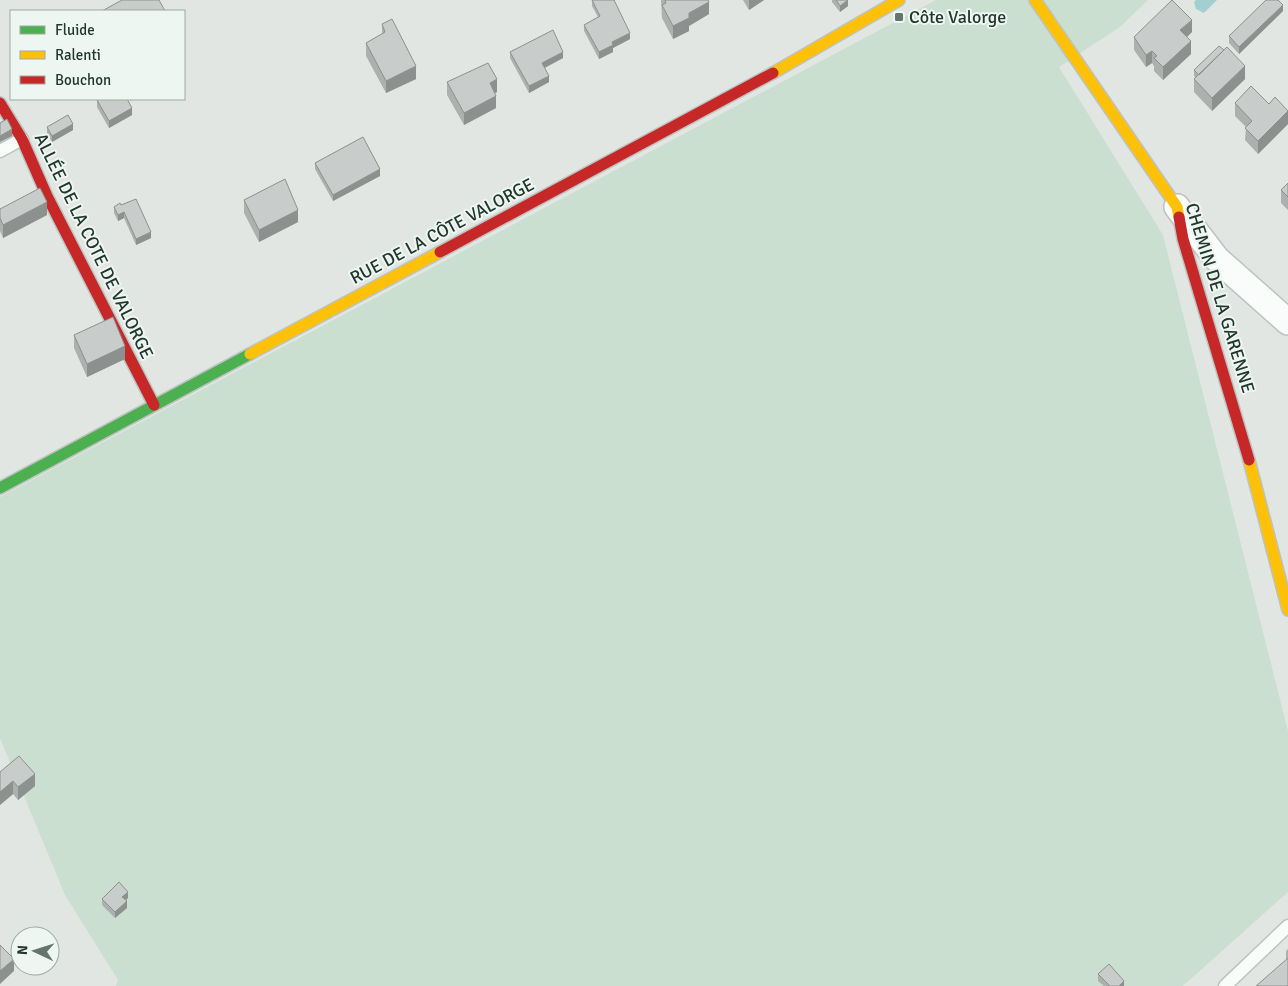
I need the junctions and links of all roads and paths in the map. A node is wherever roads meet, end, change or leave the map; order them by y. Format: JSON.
{"nodes":[{"id":1,"x":899,"y":0,"type":"edge"},
{"id":2,"x":1035,"y":0,"type":"edge"},
{"id":3,"x":0,"y":103,"type":"edge"},
{"id":4,"x":22,"y":139,"type":"junction"},
{"id":5,"x":0,"y":150,"type":"edge"},
{"id":6,"x":1177,"y":208,"type":"junction"},
{"id":7,"x":1288,"y":322,"type":"edge"},
{"id":8,"x":154,"y":405,"type":"junction"},
{"id":9,"x":0,"y":488,"type":"edge"},
{"id":10,"x":1288,"y":610,"type":"edge"},
{"id":11,"x":1288,"y":926,"type":"edge"},
{"id":12,"x":1225,"y":986,"type":"edge"}],
"edges":[{"from":1,"to":8,"type":"street","name":"RUE DE LA CÔTE VALORGE"},
{"from":2,"to":6,"type":"street","name":"CHEMIN DE LA GARENNE"},
{"from":3,"to":4,"type":"street","name":"ALLÉE DE LA COTE DE VALORGE"},
{"from":4,"to":5,"type":"lane"},
{"from":4,"to":8,"type":"street","name":"ALLÉE DE LA COTE DE VALORGE"},
{"from":6,"to":7,"type":"street"},
{"from":6,"to":10,"type":"street","name":"CHEMIN DE LA GARENNE"},
{"from":8,"to":9,"type":"street","name":"RUE DE LA CÔTE VALORGE"},
{"from":11,"to":12,"type":"lane"}]}
